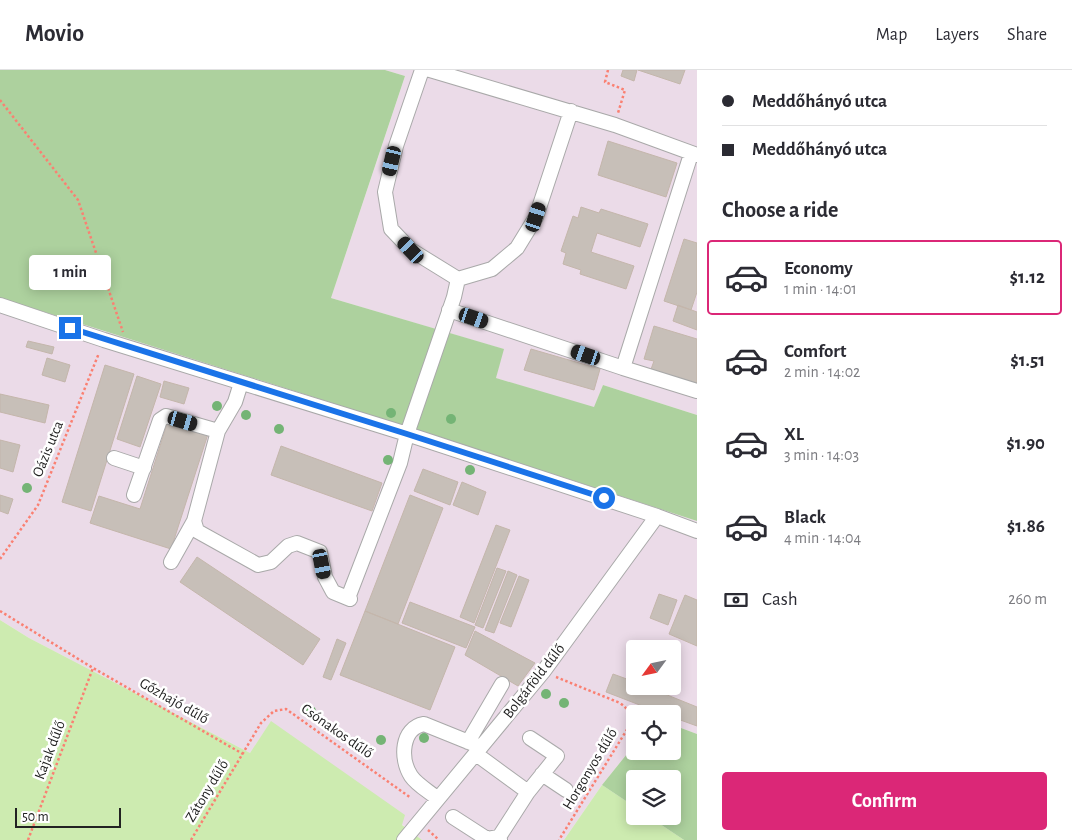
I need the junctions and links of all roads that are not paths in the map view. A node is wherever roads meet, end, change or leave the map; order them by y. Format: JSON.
{"nodes":[{"id":1,"x":422,"y":70,"type":"edge"},
{"id":2,"x":430,"y":70,"type":"edge"},
{"id":3,"x":571,"y":111,"type":"junction"},
{"id":4,"x":694,"y":154,"type":"edge"},
{"id":5,"x":458,"y":279,"type":"junction"},
{"id":6,"x":0,"y":305,"type":"edge"},
{"id":7,"x":449,"y":310,"type":"junction"},
{"id":8,"x":623,"y":368,"type":"junction"},
{"id":9,"x":241,"y":383,"type":"junction"},
{"id":10,"x":697,"y":391,"type":"edge"},
{"id":11,"x":218,"y":431,"type":"junction"},
{"id":12,"x":407,"y":434,"type":"junction"},
{"id":13,"x":114,"y":458,"type":"dead end"},
{"id":14,"x":144,"y":468,"type":"junction"},
{"id":15,"x":134,"y":495,"type":"dead end"},
{"id":16,"x":657,"y":516,"type":"junction"},
{"id":17,"x":194,"y":521,"type":"junction"},
{"id":18,"x":697,"y":531,"type":"edge"},
{"id":19,"x":171,"y":562,"type":"dead end"},
{"id":20,"x":502,"y":684,"type":"dead end"},
{"id":21,"x":530,"y":738,"type":"dead end"},
{"id":22,"x":475,"y":748,"type":"junction"},
{"id":23,"x":542,"y":774,"type":"junction"},
{"id":24,"x":566,"y":790,"type":"dead end"},
{"id":25,"x":528,"y":792,"type":"junction"},
{"id":26,"x":438,"y":799,"type":"junction"},
{"id":27,"x":453,"y":817,"type":"dead end"},
{"id":28,"x":500,"y":838,"type":"edge"},
{"id":29,"x":404,"y":840,"type":"edge"}],
"edges":[{"from":1,"to":5,"type":"street"},
{"from":2,"to":3,"type":"street"},
{"from":3,"to":4,"type":"street"},
{"from":3,"to":5,"type":"street"},
{"from":4,"to":8,"type":"street"},
{"from":5,"to":7,"type":"street"},
{"from":6,"to":9,"type":"street"},
{"from":7,"to":8,"type":"street"},
{"from":7,"to":12,"type":"street"},
{"from":8,"to":10,"type":"street"},
{"from":9,"to":11,"type":"street"},
{"from":9,"to":12,"type":"street"},
{"from":11,"to":14,"type":"street"},
{"from":11,"to":17,"type":"street"},
{"from":12,"to":16,"type":"street"},
{"from":12,"to":17,"type":"street"},
{"from":13,"to":14,"type":"street"},
{"from":14,"to":15,"type":"street"},
{"from":16,"to":18,"type":"street"},
{"from":16,"to":22,"type":"street","name":"Bolgárföld dűlő"},
{"from":17,"to":19,"type":"street"},
{"from":20,"to":22,"type":"street"},
{"from":21,"to":23,"type":"street"},
{"from":22,"to":25,"type":"street"},
{"from":22,"to":26,"type":"street","name":"Bolgárföld dűlő"},
{"from":22,"to":26,"type":"street"},
{"from":23,"to":24,"type":"street"},
{"from":23,"to":25,"type":"street"},
{"from":25,"to":28,"type":"street"},
{"from":26,"to":29,"type":"street","name":"Bolgárföld dűlő"},
{"from":27,"to":28,"type":"street"}]}
